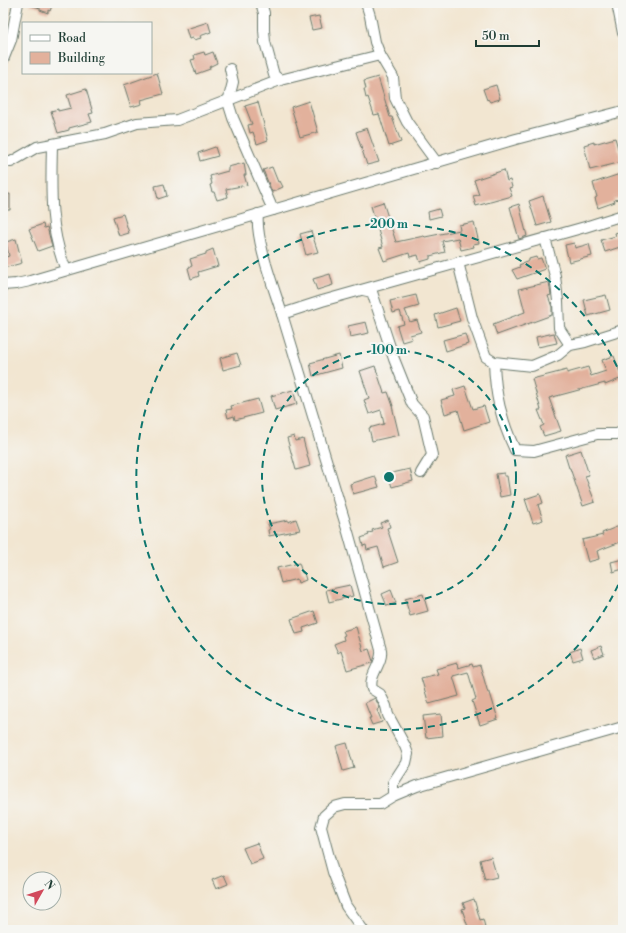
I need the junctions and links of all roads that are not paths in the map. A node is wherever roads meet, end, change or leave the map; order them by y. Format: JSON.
{"nodes":[{"id":1,"x":18,"y":3,"type":"edge"},
{"id":2,"x":261,"y":3,"type":"edge"},
{"id":3,"x":366,"y":3,"type":"edge"},
{"id":4,"x":617,"y":3,"type":"edge"},
{"id":5,"x":623,"y":33,"type":"edge"},
{"id":6,"x":380,"y":55,"type":"junction"},
{"id":7,"x":3,"y":60,"type":"edge"},
{"id":8,"x":230,"y":69,"type":"dead end"},
{"id":9,"x":280,"y":80,"type":"junction"},
{"id":10,"x":228,"y":100,"type":"junction"},
{"id":11,"x":623,"y":111,"type":"edge"},
{"id":12,"x":52,"y":145,"type":"junction"},
{"id":13,"x":3,"y":162,"type":"edge"},
{"id":14,"x":437,"y":163,"type":"junction"},
{"id":15,"x":273,"y":210,"type":"junction"},
{"id":16,"x":258,"y":214,"type":"junction"},
{"id":17,"x":623,"y":215,"type":"edge"},
{"id":18,"x":545,"y":238,"type":"junction"},
{"id":19,"x":458,"y":262,"type":"junction"},
{"id":20,"x":66,"y":270,"type":"junction"},
{"id":21,"x":3,"y":285,"type":"edge"},
{"id":22,"x":363,"y":290,"type":"junction"},
{"id":23,"x":282,"y":314,"type":"junction"},
{"id":24,"x":623,"y":330,"type":"edge"},
{"id":25,"x":570,"y":345,"type":"junction"},
{"id":26,"x":494,"y":362,"type":"junction"},
{"id":27,"x":623,"y":430,"type":"edge"},
{"id":28,"x":421,"y":473,"type":"dead end"},
{"id":29,"x":623,"y":727,"type":"edge"},
{"id":30,"x":393,"y":796,"type":"junction"},
{"id":31,"x":363,"y":930,"type":"edge"}],
"edges":[{"from":1,"to":7,"type":"street"},
{"from":2,"to":9,"type":"street"},
{"from":3,"to":6,"type":"street"},
{"from":4,"to":5,"type":"street"},
{"from":6,"to":9,"type":"street"},
{"from":6,"to":14,"type":"street"},
{"from":8,"to":10,"type":"street"},
{"from":9,"to":10,"type":"street"},
{"from":10,"to":12,"type":"street"},
{"from":10,"to":15,"type":"street"},
{"from":11,"to":14,"type":"street"},
{"from":12,"to":13,"type":"street"},
{"from":12,"to":20,"type":"street"},
{"from":14,"to":15,"type":"street"},
{"from":15,"to":16,"type":"street"},
{"from":16,"to":20,"type":"street"},
{"from":16,"to":23,"type":"street"},
{"from":17,"to":18,"type":"street"},
{"from":18,"to":19,"type":"street"},
{"from":18,"to":25,"type":"street"},
{"from":19,"to":22,"type":"street"},
{"from":19,"to":26,"type":"street"},
{"from":20,"to":21,"type":"street"},
{"from":22,"to":23,"type":"street"},
{"from":22,"to":28,"type":"street"},
{"from":23,"to":30,"type":"street"},
{"from":24,"to":25,"type":"street"},
{"from":25,"to":26,"type":"street"},
{"from":26,"to":27,"type":"street"},
{"from":29,"to":30,"type":"street"},
{"from":30,"to":31,"type":"street"}]}
